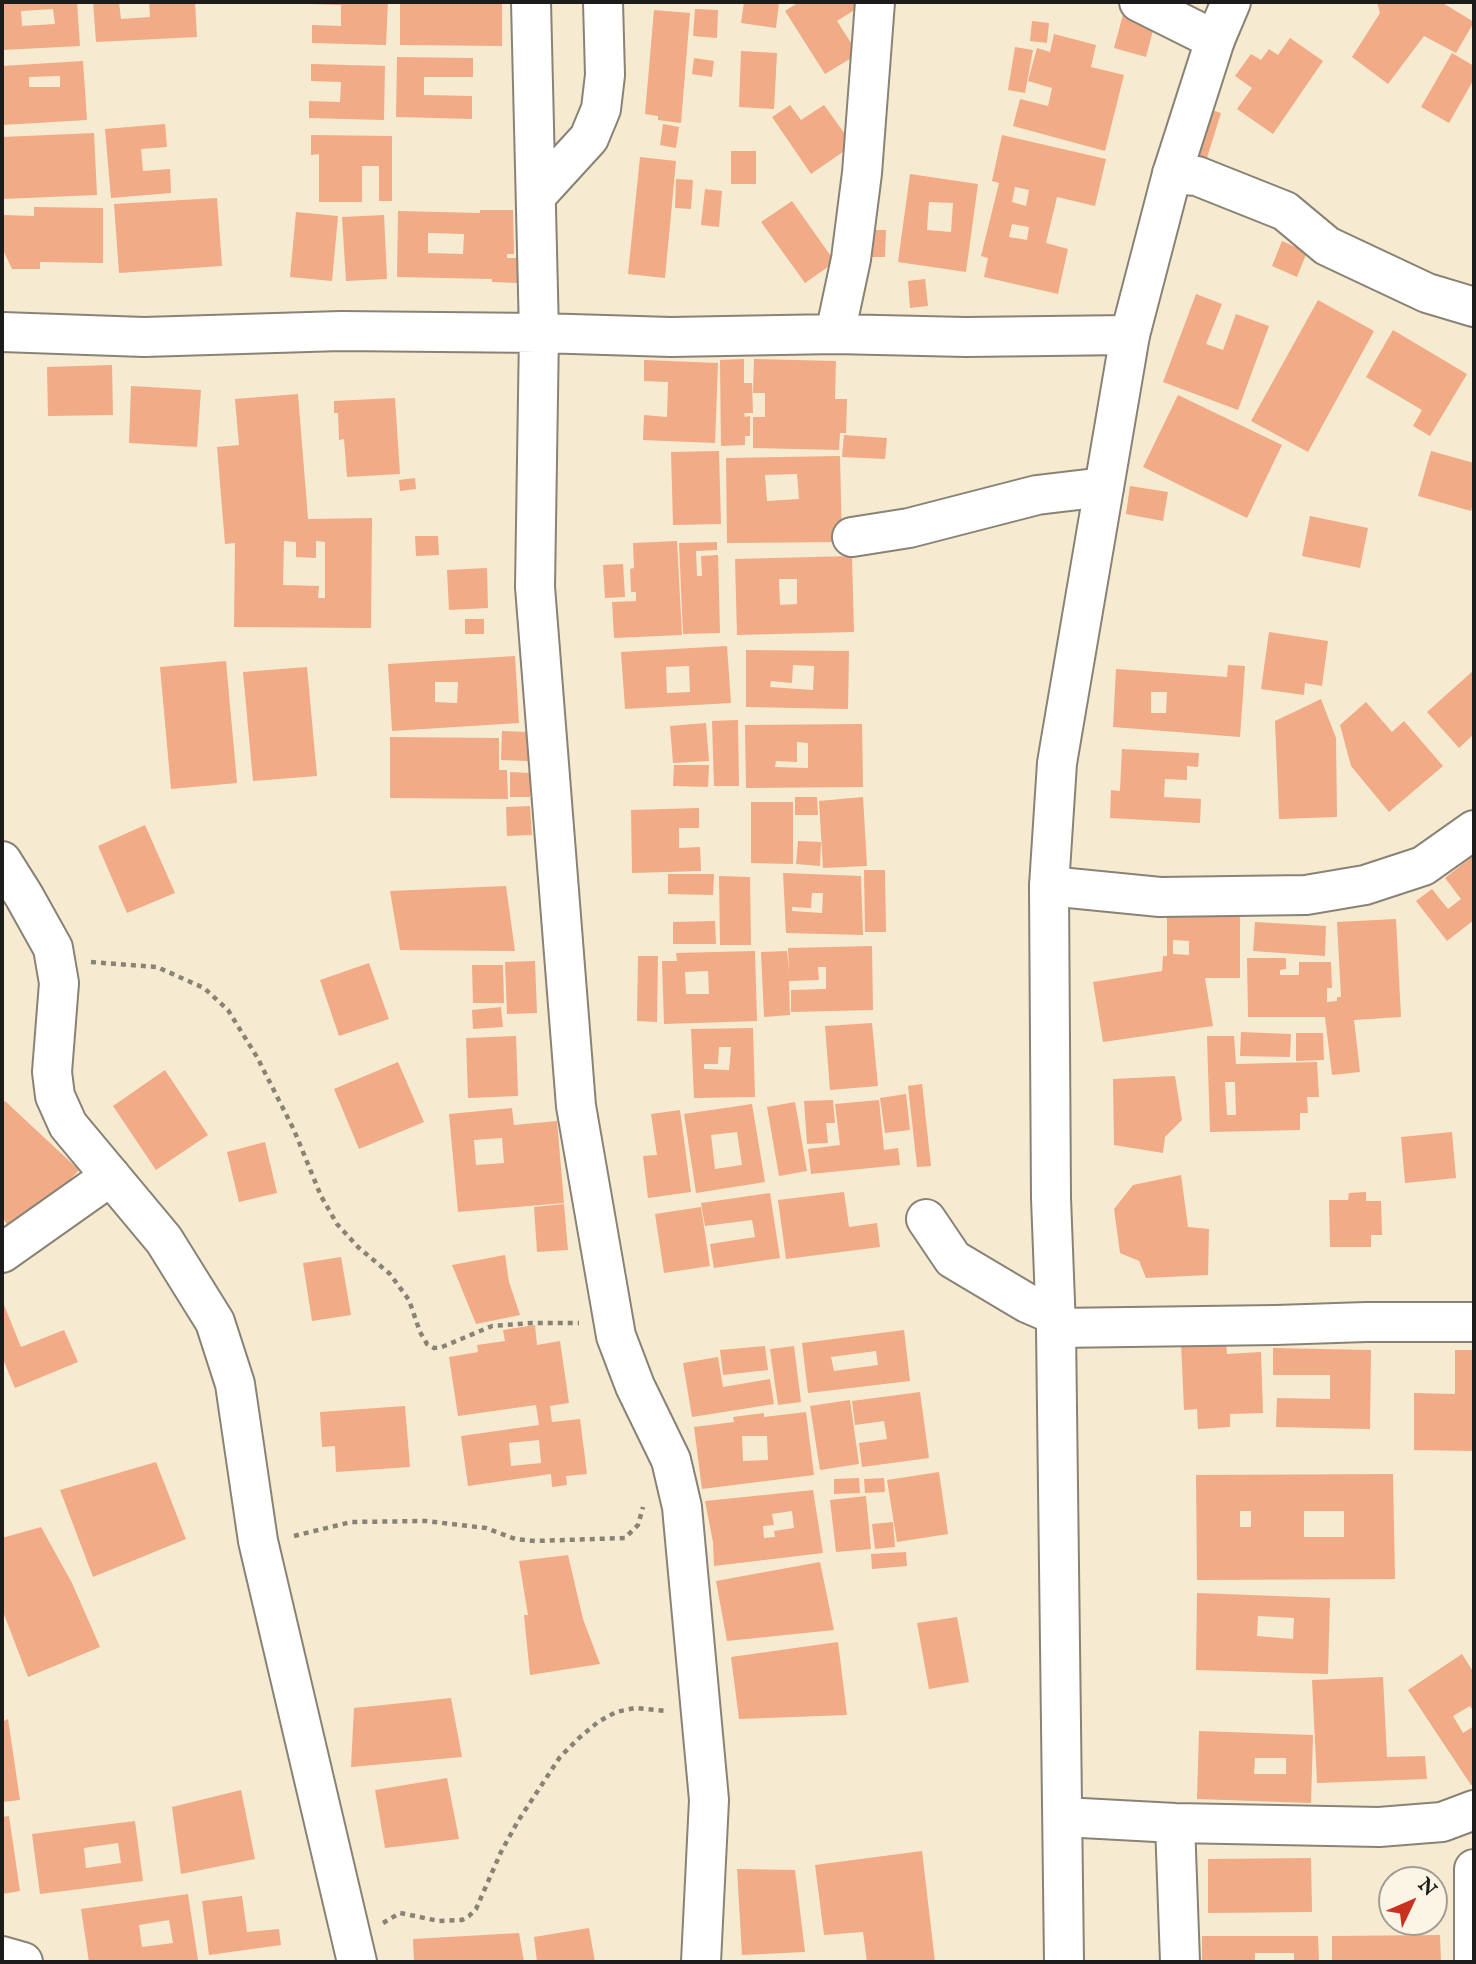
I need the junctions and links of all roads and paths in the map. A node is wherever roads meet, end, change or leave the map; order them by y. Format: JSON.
{"nodes":[{"id":1,"x":531,"y":2,"type":"edge"},
{"id":2,"x":603,"y":2,"type":"edge"},
{"id":3,"x":875,"y":2,"type":"edge"},
{"id":4,"x":1139,"y":2,"type":"edge"},
{"id":5,"x":1231,"y":2,"type":"edge"},
{"id":6,"x":1215,"y":40,"type":"junction"},
{"id":7,"x":1172,"y":174,"type":"junction"},
{"id":8,"x":536,"y":196,"type":"junction"},
{"id":9,"x":1474,"y":307,"type":"edge"},
{"id":10,"x":2,"y":332,"type":"edge"},
{"id":11,"x":539,"y":333,"type":"junction"},
{"id":12,"x":835,"y":334,"type":"junction"},
{"id":13,"x":1130,"y":335,"type":"junction"},
{"id":14,"x":1104,"y":487,"type":"junction"},
{"id":15,"x":852,"y":537,"type":"dead end"},
{"id":16,"x":1474,"y":830,"type":"edge"},
{"id":17,"x":2,"y":861,"type":"edge"},
{"id":18,"x":1049,"y":886,"type":"junction"},
{"id":19,"x":55,"y":961,"type":"junction"},
{"id":20,"x":111,"y":1176,"type":"junction"},
{"id":21,"x":926,"y":1219,"type":"dead end"},
{"id":22,"x":2,"y":1252,"type":"edge"},
{"id":23,"x":1056,"y":1321,"type":"junction"},
{"id":24,"x":1474,"y":1322,"type":"edge"},
{"id":25,"x":616,"y":1336,"type":"junction"},
{"id":26,"x":671,"y":1460,"type":"junction"},
{"id":27,"x":258,"y":1541,"type":"junction"},
{"id":28,"x":701,"y":1713,"type":"junction"},
{"id":29,"x":1473,"y":1811,"type":"edge"},
{"id":30,"x":1063,"y":1817,"type":"junction"},
{"id":31,"x":1175,"y":1823,"type":"junction"},
{"id":32,"x":1474,"y":1857,"type":"edge"},
{"id":33,"x":1474,"y":1869,"type":"edge"},
{"id":34,"x":2,"y":1956,"type":"edge"},
{"id":35,"x":357,"y":1956,"type":"edge"},
{"id":36,"x":23,"y":1962,"type":"edge"},
{"id":37,"x":701,"y":1962,"type":"edge"},
{"id":38,"x":1064,"y":1962,"type":"edge"},
{"id":39,"x":1180,"y":1962,"type":"edge"},
{"id":40,"x":1474,"y":1962,"type":"edge"}],
"edges":[{"from":1,"to":8,"type":"street"},
{"from":2,"to":8,"type":"street"},
{"from":3,"to":12,"type":"street"},
{"from":4,"to":6,"type":"street"},
{"from":5,"to":6,"type":"street"},
{"from":6,"to":7,"type":"street"},
{"from":7,"to":9,"type":"street"},
{"from":7,"to":13,"type":"street"},
{"from":8,"to":11,"type":"street"},
{"from":10,"to":11,"type":"street"},
{"from":11,"to":12,"type":"street"},
{"from":11,"to":25,"type":"street"},
{"from":12,"to":13,"type":"street"},
{"from":13,"to":14,"type":"street"},
{"from":14,"to":15,"type":"street"},
{"from":14,"to":18,"type":"street"},
{"from":16,"to":18,"type":"street"},
{"from":17,"to":19,"type":"street"},
{"from":18,"to":23,"type":"street"},
{"from":19,"to":20,"type":"street"},
{"from":19,"to":25,"type":"path"},
{"from":20,"to":22,"type":"street"},
{"from":20,"to":27,"type":"street"},
{"from":21,"to":23,"type":"street"},
{"from":23,"to":24,"type":"street"},
{"from":23,"to":30,"type":"street"},
{"from":25,"to":26,"type":"street"},
{"from":26,"to":27,"type":"path"},
{"from":26,"to":28,"type":"street"},
{"from":27,"to":35,"type":"street"},
{"from":28,"to":35,"type":"path"},
{"from":28,"to":37,"type":"street"},
{"from":29,"to":31,"type":"street"},
{"from":29,"to":32,"type":"street"},
{"from":30,"to":31,"type":"street"},
{"from":30,"to":38,"type":"street"},
{"from":31,"to":39,"type":"street"},
{"from":33,"to":40,"type":"street"},
{"from":34,"to":36,"type":"street"}]}
